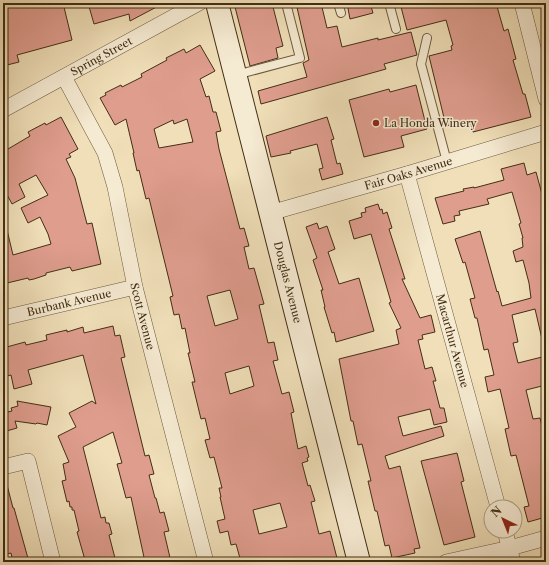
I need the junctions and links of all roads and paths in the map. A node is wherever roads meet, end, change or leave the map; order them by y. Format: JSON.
{"nodes":[{"id":1,"x":199,"y":3,"type":"edge"},
{"id":2,"x":217,"y":3,"type":"edge"},
{"id":3,"x":286,"y":3,"type":"edge"},
{"id":4,"x":338,"y":3,"type":"edge"},
{"id":5,"x":389,"y":3,"type":"edge"},
{"id":6,"x":522,"y":3,"type":"edge"},
{"id":7,"x":341,"y":12,"type":"dead end"},
{"id":8,"x":396,"y":29,"type":"dead end"},
{"id":9,"x":427,"y":38,"type":"dead end"},
{"id":10,"x":64,"y":76,"type":"junction"},
{"id":11,"x":236,"y":76,"type":"junction"},
{"id":12,"x":546,"y":99,"type":"edge"},
{"id":13,"x":3,"y":110,"type":"edge"},
{"id":14,"x":546,"y":132,"type":"edge"},
{"id":15,"x":447,"y":162,"type":"junction"},
{"id":16,"x":407,"y":174,"type":"junction"},
{"id":17,"x":270,"y":213,"type":"junction"},
{"id":18,"x":136,"y":287,"type":"junction"},
{"id":19,"x":3,"y":318,"type":"edge"},
{"id":20,"x":3,"y":467,"type":"edge"},
{"id":21,"x":496,"y":499,"type":"edge"},
{"id":22,"x":546,"y":538,"type":"edge"},
{"id":23,"x":507,"y":539,"type":"edge"},
{"id":24,"x":512,"y":555,"type":"edge"},
{"id":25,"x":53,"y":562,"type":"edge"},
{"id":26,"x":206,"y":562,"type":"edge"},
{"id":27,"x":359,"y":562,"type":"edge"},
{"id":28,"x":446,"y":562,"type":"edge"}],
"edges":[{"from":1,"to":10,"type":"street","name":"Spring Street"},
{"from":2,"to":11,"type":"street","name":"Douglas Avenue"},
{"from":3,"to":11,"type":"lane"},
{"from":4,"to":7,"type":"lane"},
{"from":5,"to":8,"type":"lane"},
{"from":6,"to":12,"type":"street"},
{"from":9,"to":15,"type":"lane"},
{"from":10,"to":13,"type":"street","name":"Spring Street"},
{"from":10,"to":18,"type":"street","name":"Scott Avenue"},
{"from":11,"to":17,"type":"street","name":"Douglas Avenue"},
{"from":14,"to":15,"type":"street","name":"Fair Oaks Avenue"},
{"from":15,"to":16,"type":"street","name":"Fair Oaks Avenue"},
{"from":16,"to":17,"type":"street","name":"Fair Oaks Avenue"},
{"from":16,"to":21,"type":"street","name":"Macarthur Avenue"},
{"from":17,"to":27,"type":"street","name":"Douglas Avenue"},
{"from":18,"to":19,"type":"street","name":"Burbank Avenue"},
{"from":18,"to":26,"type":"street","name":"Scott Avenue"},
{"from":20,"to":25,"type":"street"},
{"from":22,"to":24,"type":"street"},
{"from":23,"to":24,"type":"street"},
{"from":24,"to":28,"type":"street"}]}
